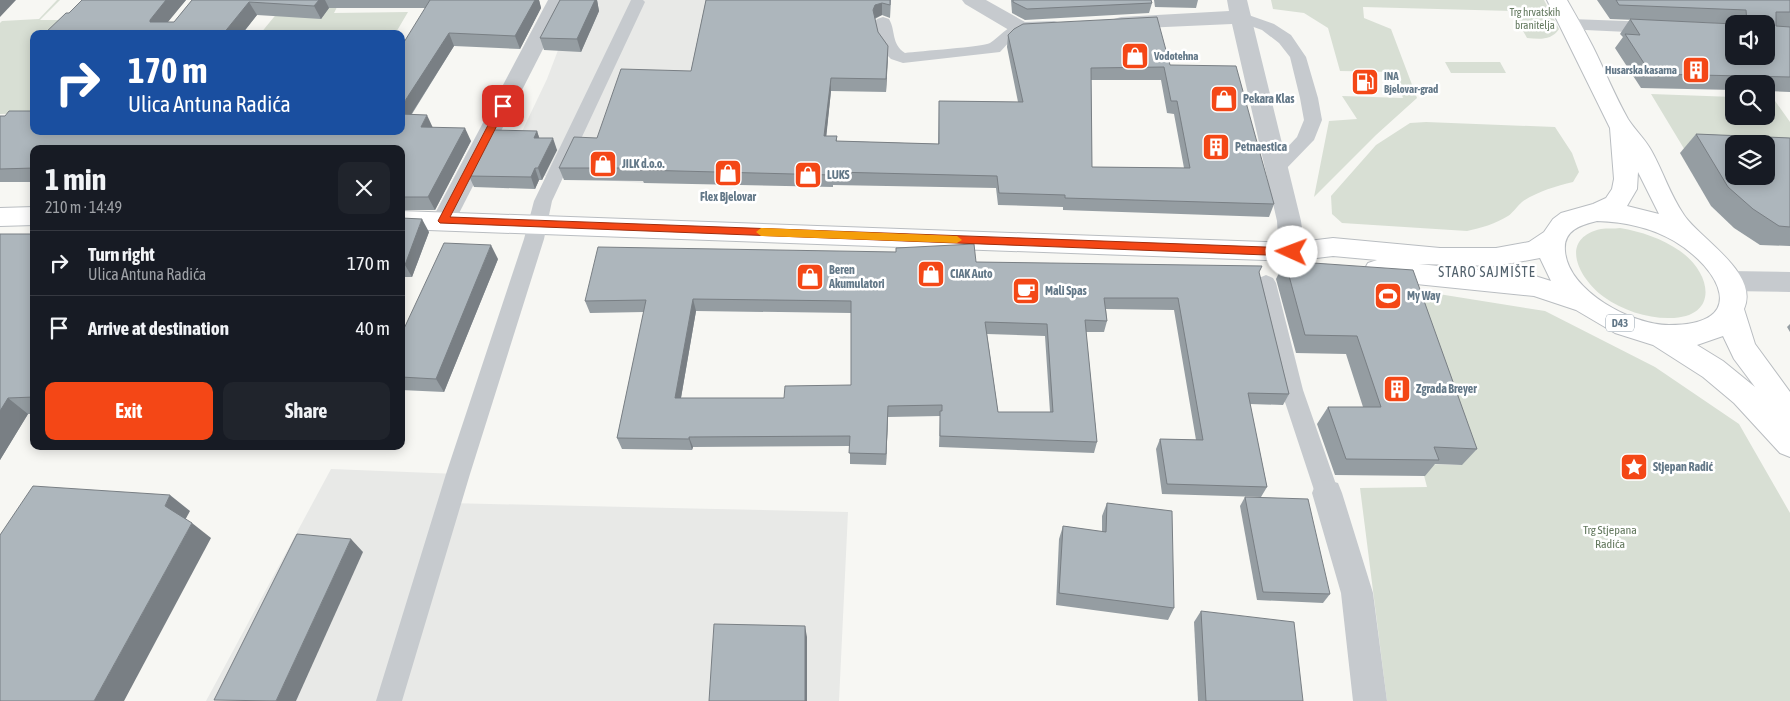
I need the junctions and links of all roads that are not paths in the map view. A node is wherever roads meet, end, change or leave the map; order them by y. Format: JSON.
{"nodes":[{"id":1,"x":558,"y":0,"type":"edge"},
{"id":2,"x":972,"y":0,"type":"edge"},
{"id":3,"x":1557,"y":0,"type":"edge"},
{"id":4,"x":637,"y":2,"type":"dead end"},
{"id":5,"x":1238,"y":8,"type":"edge"},
{"id":6,"x":883,"y":22,"type":"edge"},
{"id":7,"x":1100,"y":25,"type":"edge"},
{"id":8,"x":1571,"y":25,"type":"junction"},
{"id":9,"x":1070,"y":26,"type":"edge"},
{"id":10,"x":1021,"y":29,"type":"junction"},
{"id":11,"x":1725,"y":31,"type":"edge"},
{"id":12,"x":1620,"y":123,"type":"junction"},
{"id":13,"x":1277,"y":168,"type":"junction"},
{"id":14,"x":1597,"y":212,"type":"junction"},
{"id":15,"x":30,"y":216,"type":"edge"},
{"id":16,"x":0,"y":217,"type":"edge"},
{"id":17,"x":405,"y":220,"type":"edge"},
{"id":18,"x":443,"y":221,"type":"junction"},
{"id":19,"x":539,"y":224,"type":"junction"},
{"id":20,"x":1553,"y":238,"type":"junction"},
{"id":21,"x":1694,"y":242,"type":"junction"},
{"id":22,"x":1292,"y":252,"type":"junction"},
{"id":23,"x":1729,"y":280,"type":"junction"},
{"id":24,"x":1790,"y":282,"type":"edge"},
{"id":25,"x":1266,"y":283,"type":"dead end"},
{"id":26,"x":1586,"y":304,"type":"junction"},
{"id":27,"x":1732,"y":311,"type":"junction"},
{"id":28,"x":1660,"y":335,"type":"junction"},
{"id":29,"x":1790,"y":414,"type":"edge"},
{"id":30,"x":1790,"y":444,"type":"edge"},
{"id":31,"x":1327,"y":493,"type":"joint"},
{"id":32,"x":389,"y":701,"type":"edge"},
{"id":33,"x":1370,"y":701,"type":"edge"}],
"edges":[{"from":1,"to":18,"type":"street"},
{"from":2,"to":10,"type":"street"},
{"from":3,"to":8,"type":"main road"},
{"from":4,"to":19,"type":"lane"},
{"from":5,"to":7,"type":"street"},
{"from":5,"to":13,"type":"street"},
{"from":5,"to":13,"type":"lane"},
{"from":6,"to":10,"type":"lane"},
{"from":8,"to":11,"type":"street"},
{"from":8,"to":12,"type":"main road"},
{"from":9,"to":10,"type":"street"},
{"from":12,"to":14,"type":"main road"},
{"from":12,"to":21,"type":"main road"},
{"from":13,"to":22,"type":"street"},
{"from":14,"to":20,"type":"main road"},
{"from":14,"to":21,"type":"main road"},
{"from":15,"to":16,"type":"main road"},
{"from":17,"to":18,"type":"main road"},
{"from":18,"to":19,"type":"main road"},
{"from":19,"to":22,"type":"main road"},
{"from":19,"to":32,"type":"lane"},
{"from":20,"to":22,"type":"main road"},
{"from":20,"to":26,"type":"main road","number":"D43"},
{"from":21,"to":23,"type":"main road"},
{"from":22,"to":26,"type":"main road"},
{"from":23,"to":24,"type":"street"},
{"from":23,"to":27,"type":"main road"},
{"from":25,"to":31,"type":"lane"},
{"from":26,"to":28,"type":"main road","number":"D43"},
{"from":27,"to":28,"type":"main road","number":"D43"},
{"from":27,"to":29,"type":"main road"},
{"from":28,"to":30,"type":"main road","number":"D43"},
{"from":31,"to":33,"type":"street"}]}
